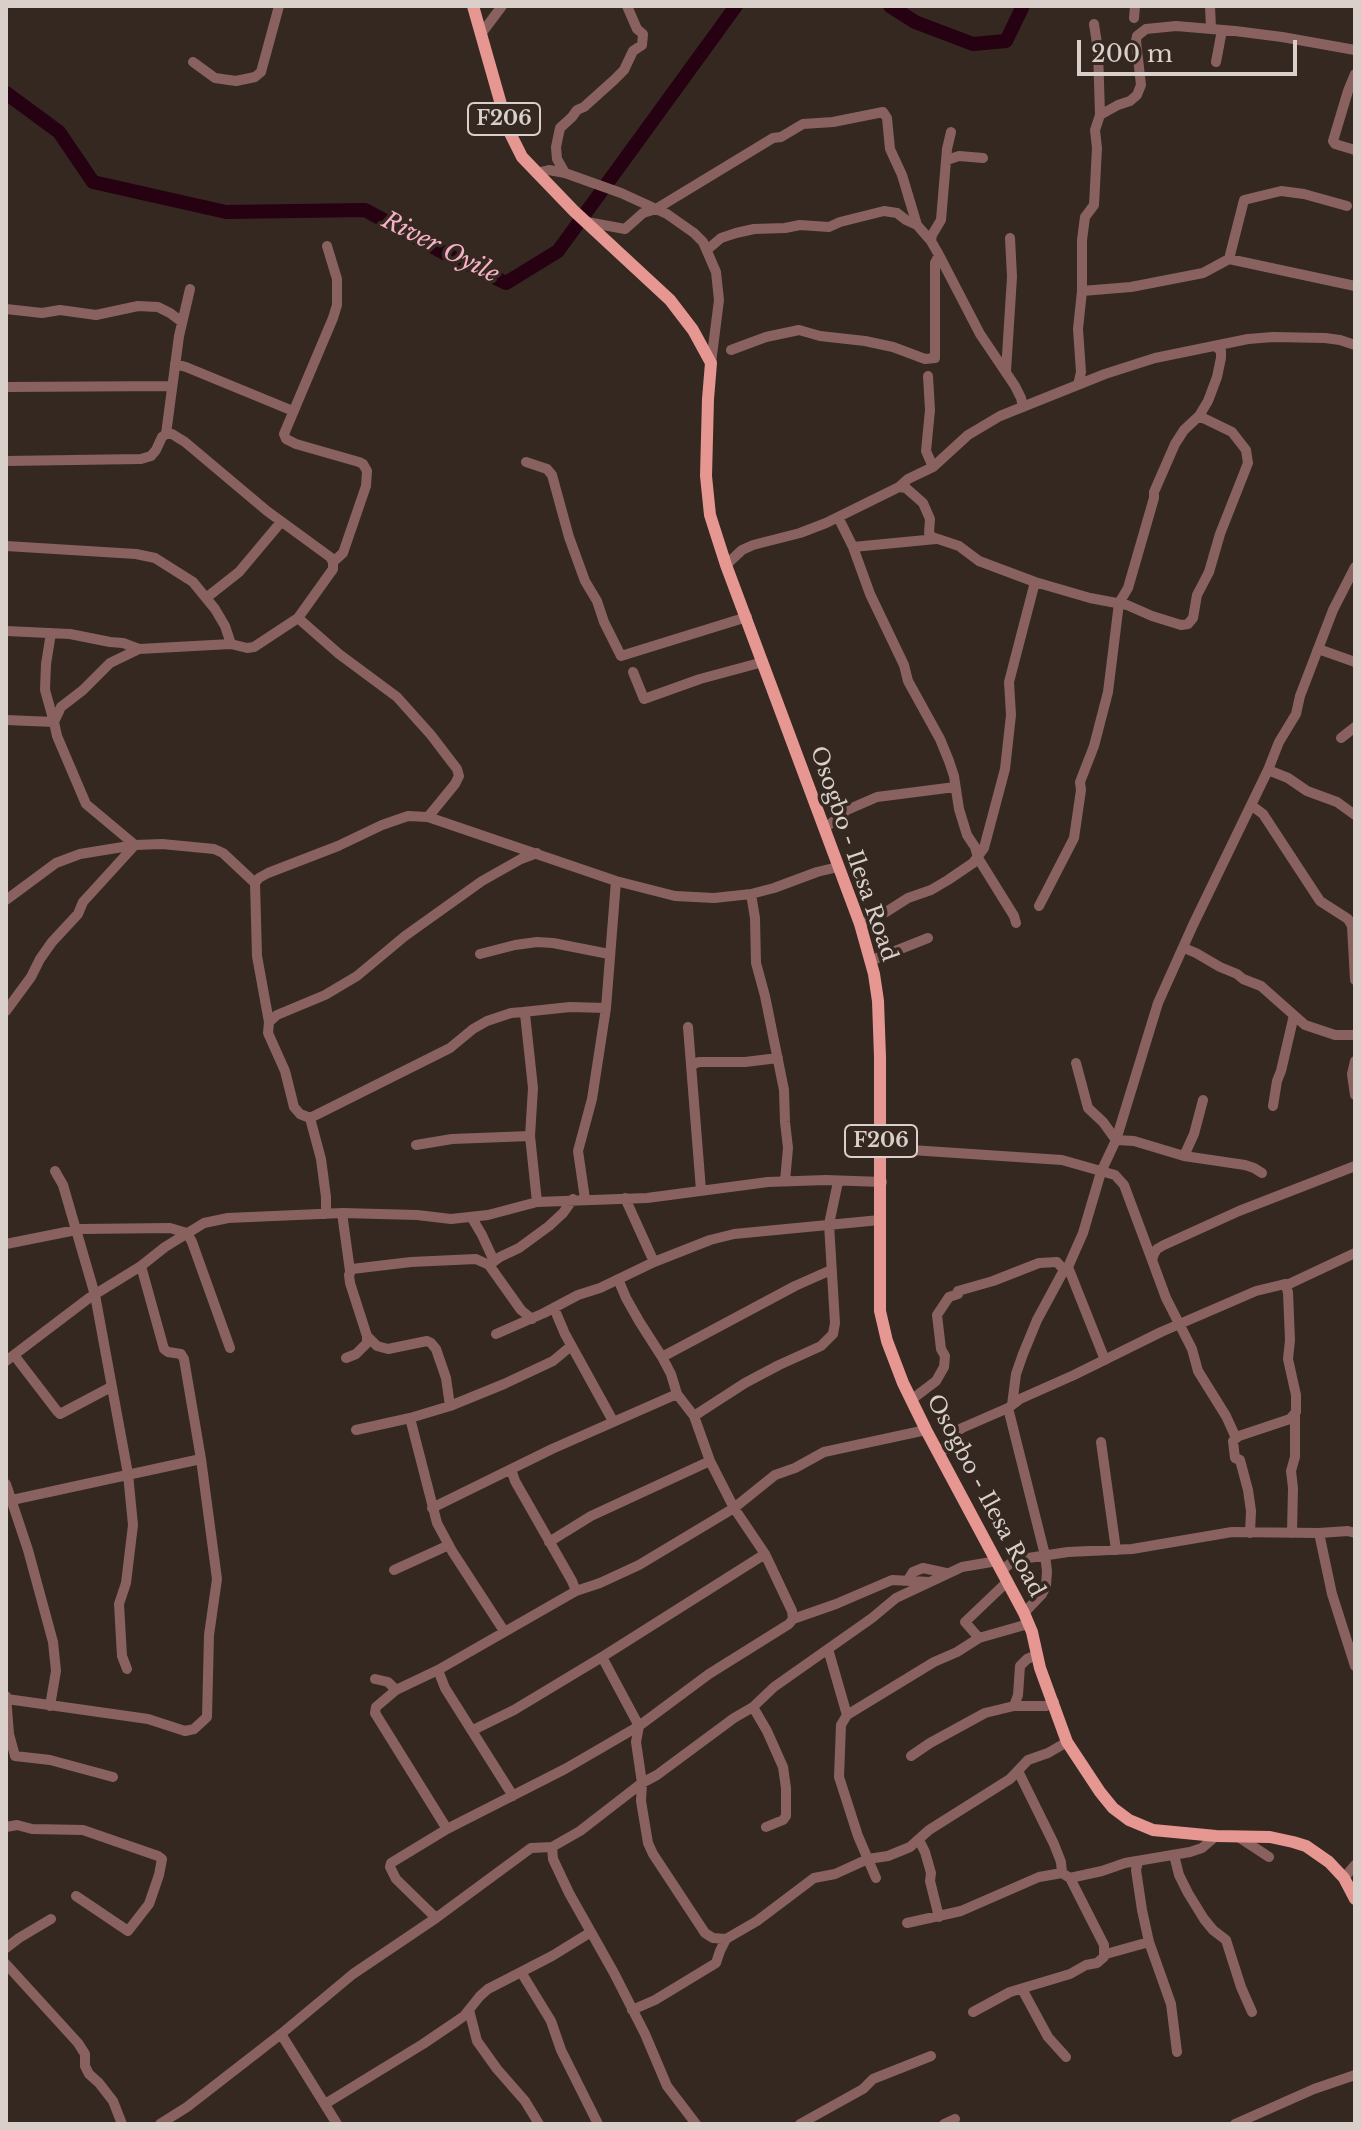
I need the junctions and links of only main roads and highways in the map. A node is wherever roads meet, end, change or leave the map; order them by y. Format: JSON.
{"nodes":[{"id":1,"x":473,"y":6,"type":"edge"},
{"id":2,"x":1355,"y":1899,"type":"edge"}],
"edges":[{"from":1,"to":2,"type":"main road","name":"Osogbo - Ilesa Road","number":"F206"}]}
